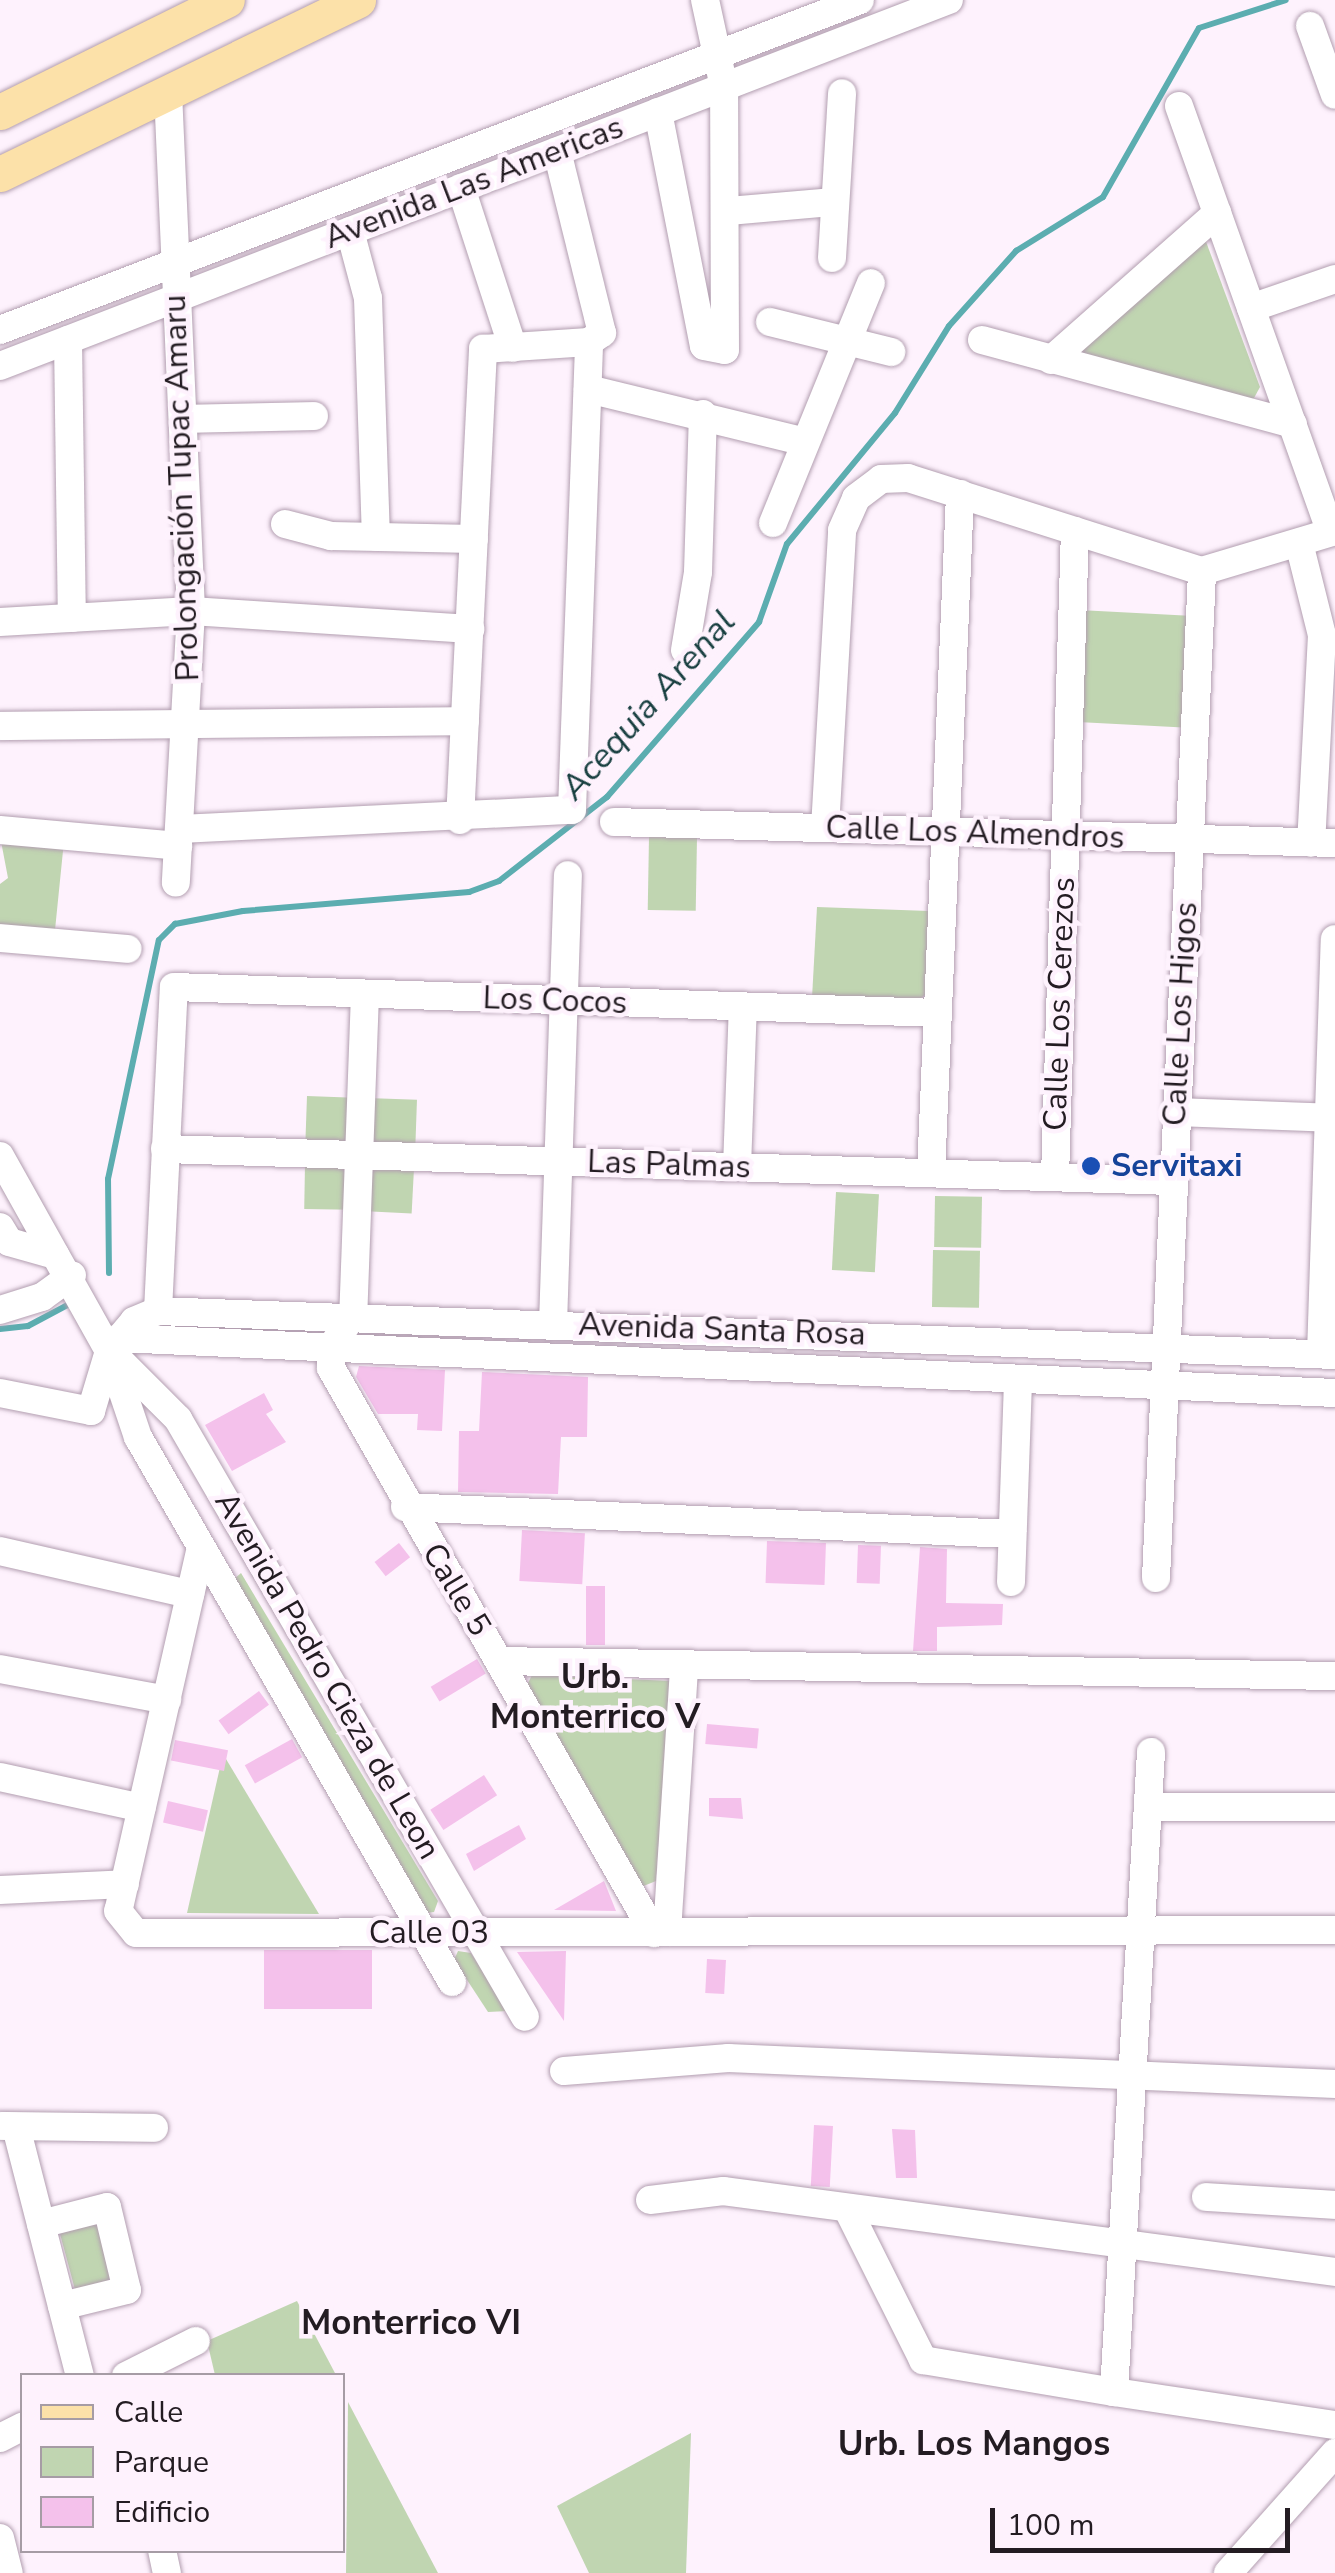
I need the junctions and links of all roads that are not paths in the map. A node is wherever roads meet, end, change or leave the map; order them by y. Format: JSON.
{"nodes":[{"id":1,"x":358,"y":0,"type":"edge"},
{"id":2,"x":705,"y":0,"type":"edge"},
{"id":3,"x":860,"y":0,"type":"edge"},
{"id":4,"x":949,"y":0,"type":"edge"},
{"id":5,"x":206,"y":5,"type":"edge"},
{"id":6,"x":1310,"y":26,"type":"dead end"},
{"id":7,"x":714,"y":55,"type":"junction"},
{"id":8,"x":724,"y":87,"type":"junction"},
{"id":9,"x":168,"y":92,"type":"junction"},
{"id":10,"x":842,"y":93,"type":"dead end"},
{"id":11,"x":1335,"y":94,"type":"edge"},
{"id":12,"x":1179,"y":106,"type":"dead end"},
{"id":13,"x":0,"y":112,"type":"edge"},
{"id":14,"x":658,"y":112,"type":"junction"},
{"id":15,"x":557,"y":151,"type":"junction"},
{"id":16,"x":0,"y":174,"type":"edge"},
{"id":17,"x":461,"y":188,"type":"junction"},
{"id":18,"x":832,"y":202,"type":"junction"},
{"id":19,"x":728,"y":211,"type":"junction"},
{"id":20,"x":1217,"y":213,"type":"junction"},
{"id":21,"x":350,"y":231,"type":"junction"},
{"id":22,"x":832,"y":258,"type":"dead end"},
{"id":23,"x":176,"y":264,"type":"junction"},
{"id":24,"x":1335,"y":279,"type":"edge"},
{"id":25,"x":870,"y":283,"type":"dead end"},
{"id":26,"x":178,"y":296,"type":"junction"},
{"id":27,"x":1251,"y":308,"type":"junction"},
{"id":28,"x":770,"y":322,"type":"dead end"},
{"id":29,"x":0,"y":330,"type":"edge"},
{"id":30,"x":68,"y":340,"type":"junction"},
{"id":31,"x":847,"y":340,"type":"junction"},
{"id":32,"x":982,"y":340,"type":"dead end"},
{"id":33,"x":589,"y":342,"type":"junction"},
{"id":34,"x":513,"y":348,"type":"junction"},
{"id":35,"x":892,"y":352,"type":"dead end"},
{"id":36,"x":1050,"y":360,"type":"junction"},
{"id":37,"x":0,"y":366,"type":"edge"},
{"id":38,"x":588,"y":389,"type":"junction"},
{"id":39,"x":704,"y":414,"type":"junction"},
{"id":40,"x":314,"y":416,"type":"dead end"},
{"id":41,"x":183,"y":420,"type":"junction"},
{"id":42,"x":1293,"y":424,"type":"junction"},
{"id":43,"x":801,"y":441,"type":"junction"},
{"id":44,"x":960,"y":494,"type":"junction"},
{"id":45,"x":774,"y":523,"type":"dead end"},
{"id":46,"x":285,"y":524,"type":"dead end"},
{"id":47,"x":1075,"y":531,"type":"junction"},
{"id":48,"x":1333,"y":531,"type":"edge"},
{"id":49,"x":376,"y":537,"type":"junction"},
{"id":50,"x":474,"y":539,"type":"junction"},
{"id":51,"x":1299,"y":542,"type":"junction"},
{"id":52,"x":1202,"y":571,"type":"junction"},
{"id":53,"x":191,"y":611,"type":"junction"},
{"id":54,"x":72,"y":618,"type":"junction"},
{"id":55,"x":0,"y":622,"type":"edge"},
{"id":56,"x":470,"y":629,"type":"junction"},
{"id":57,"x":686,"y":650,"type":"dead end"},
{"id":58,"x":465,"y":721,"type":"junction"},
{"id":59,"x":186,"y":722,"type":"junction"},
{"id":60,"x":0,"y":726,"type":"edge"},
{"id":61,"x":460,"y":820,"type":"junction"},
{"id":62,"x":614,"y":822,"type":"dead end"},
{"id":63,"x":825,"y":828,"type":"junction"},
{"id":64,"x":0,"y":830,"type":"edge"},
{"id":65,"x":946,"y":832,"type":"junction"},
{"id":66,"x":1064,"y":836,"type":"junction"},
{"id":67,"x":179,"y":838,"type":"junction"},
{"id":68,"x":1189,"y":840,"type":"junction"},
{"id":69,"x":1323,"y":843,"type":"edge"},
{"id":70,"x":568,"y":875,"type":"dead end"},
{"id":71,"x":176,"y":883,"type":"dead end"},
{"id":72,"x":0,"y":938,"type":"edge"},
{"id":73,"x":1335,"y":939,"type":"edge"},
{"id":74,"x":128,"y":949,"type":"dead end"},
{"id":75,"x":1334,"y":980,"type":"edge"},
{"id":76,"x":365,"y":994,"type":"junction"},
{"id":77,"x":564,"y":1002,"type":"junction"},
{"id":78,"x":742,"y":1007,"type":"junction"},
{"id":79,"x":936,"y":1013,"type":"junction"},
{"id":80,"x":1177,"y":1112,"type":"junction"},
{"id":81,"x":1330,"y":1118,"type":"edge"},
{"id":82,"x":165,"y":1149,"type":"junction"},
{"id":83,"x":360,"y":1155,"type":"junction"},
{"id":84,"x":0,"y":1156,"type":"edge"},
{"id":85,"x":558,"y":1161,"type":"junction"},
{"id":86,"x":737,"y":1167,"type":"junction"},
{"id":87,"x":931,"y":1173,"type":"junction"},
{"id":88,"x":1054,"y":1177,"type":"junction"},
{"id":89,"x":1174,"y":1181,"type":"junction"},
{"id":90,"x":0,"y":1227,"type":"edge"},
{"id":91,"x":74,"y":1282,"type":"junction"},
{"id":92,"x":0,"y":1310,"type":"edge"},
{"id":93,"x":158,"y":1311,"type":"junction"},
{"id":94,"x":352,"y":1315,"type":"junction"},
{"id":95,"x":552,"y":1324,"type":"junction"},
{"id":96,"x":114,"y":1345,"type":"junction"},
{"id":97,"x":331,"y":1348,"type":"junction"},
{"id":98,"x":1170,"y":1349,"type":"junction"},
{"id":99,"x":1328,"y":1354,"type":"edge"},
{"id":100,"x":1018,"y":1379,"type":"junction"},
{"id":101,"x":1168,"y":1385,"type":"junction"},
{"id":102,"x":0,"y":1393,"type":"edge"},
{"id":103,"x":1335,"y":1393,"type":"edge"},
{"id":104,"x":404,"y":1507,"type":"junction"},
{"id":105,"x":1012,"y":1534,"type":"junction"},
{"id":106,"x":201,"y":1547,"type":"junction"},
{"id":107,"x":0,"y":1551,"type":"edge"},
{"id":108,"x":1156,"y":1578,"type":"dead end"},
{"id":109,"x":1011,"y":1582,"type":"dead end"},
{"id":110,"x":190,"y":1594,"type":"junction"},
{"id":111,"x":499,"y":1661,"type":"junction"},
{"id":112,"x":0,"y":1668,"type":"edge"},
{"id":113,"x":684,"y":1668,"type":"junction"},
{"id":114,"x":1335,"y":1676,"type":"edge"},
{"id":115,"x":166,"y":1700,"type":"junction"},
{"id":116,"x":1151,"y":1752,"type":"dead end"},
{"id":117,"x":0,"y":1777,"type":"edge"},
{"id":118,"x":1148,"y":1806,"type":"junction"},
{"id":119,"x":142,"y":1808,"type":"junction"},
{"id":120,"x":1335,"y":1808,"type":"edge"},
{"id":121,"x":125,"y":1884,"type":"junction"},
{"id":122,"x":0,"y":1890,"type":"edge"},
{"id":123,"x":1335,"y":1930,"type":"edge"},
{"id":124,"x":1142,"y":1931,"type":"junction"},
{"id":125,"x":422,"y":1932,"type":"junction"},
{"id":126,"x":476,"y":1932,"type":"junction"},
{"id":127,"x":660,"y":1932,"type":"junction"},
{"id":128,"x":452,"y":1982,"type":"dead end"},
{"id":129,"x":525,"y":2016,"type":"dead end"},
{"id":130,"x":564,"y":2071,"type":"dead end"},
{"id":131,"x":1134,"y":2073,"type":"junction"},
{"id":132,"x":1335,"y":2084,"type":"edge"},
{"id":133,"x":8,"y":2126,"type":"edge"},
{"id":134,"x":154,"y":2128,"type":"dead end"},
{"id":135,"x":1206,"y":2197,"type":"dead end"},
{"id":136,"x":650,"y":2200,"type":"dead end"},
{"id":137,"x":1335,"y":2205,"type":"edge"},
{"id":138,"x":848,"y":2210,"type":"junction"},
{"id":139,"x":41,"y":2224,"type":"junction"},
{"id":140,"x":1128,"y":2247,"type":"junction"},
{"id":141,"x":1335,"y":2272,"type":"edge"},
{"id":142,"x":62,"y":2306,"type":"junction"},
{"id":143,"x":196,"y":2341,"type":"dead end"},
{"id":144,"x":79,"y":2373,"type":"edge"},
{"id":145,"x":132,"y":2373,"type":"edge"},
{"id":146,"x":1114,"y":2392,"type":"junction"},
{"id":147,"x":1335,"y":2424,"type":"edge"},
{"id":148,"x":1335,"y":2453,"type":"edge"},
{"id":149,"x":0,"y":2538,"type":"edge"},
{"id":150,"x":9,"y":2573,"type":"edge"},
{"id":151,"x":1228,"y":2573,"type":"edge"}],
"edges":[{"from":1,"to":9,"type":"main road"},
{"from":2,"to":7,"type":"street"},
{"from":3,"to":7,"type":"street","name":"Avenida Las Americas"},
{"from":4,"to":8,"type":"street","name":"Avenida Las Americas"},
{"from":5,"to":13,"type":"main road"},
{"from":6,"to":11,"type":"street"},
{"from":7,"to":8,"type":"street"},
{"from":7,"to":23,"type":"street","name":"Avenida Las Americas"},
{"from":8,"to":14,"type":"street","name":"Avenida Las Americas"},
{"from":8,"to":19,"type":"street"},
{"from":9,"to":16,"type":"main road"},
{"from":9,"to":23,"type":"street","name":"Prolongación Tupac Amaru"},
{"from":10,"to":18,"type":"street"},
{"from":12,"to":20,"type":"street"},
{"from":14,"to":15,"type":"street","name":"Avenida Las Americas"},
{"from":14,"to":19,"type":"street"},
{"from":15,"to":17,"type":"street","name":"Avenida Las Americas"},
{"from":15,"to":33,"type":"street"},
{"from":17,"to":21,"type":"street","name":"Avenida Las Americas"},
{"from":17,"to":34,"type":"street"},
{"from":18,"to":19,"type":"street"},
{"from":18,"to":22,"type":"street"},
{"from":20,"to":27,"type":"street"},
{"from":20,"to":36,"type":"street"},
{"from":21,"to":26,"type":"street","name":"Avenida Las Americas"},
{"from":21,"to":49,"type":"street"},
{"from":23,"to":26,"type":"street","name":"Prolongación Tupac Amaru"},
{"from":23,"to":29,"type":"street","name":"Avenida Las Americas"},
{"from":24,"to":27,"type":"street"},
{"from":25,"to":31,"type":"street"},
{"from":26,"to":30,"type":"street","name":"Avenida Las Americas"},
{"from":26,"to":41,"type":"street","name":"Prolongación Tupac Amaru"},
{"from":27,"to":42,"type":"street"},
{"from":28,"to":31,"type":"street"},
{"from":30,"to":37,"type":"street","name":"Avenida Las Americas"},
{"from":30,"to":54,"type":"street"},
{"from":31,"to":35,"type":"street"},
{"from":31,"to":43,"type":"street"},
{"from":32,"to":36,"type":"street"},
{"from":33,"to":34,"type":"street"},
{"from":33,"to":38,"type":"street"},
{"from":34,"to":50,"type":"street"},
{"from":36,"to":42,"type":"street"},
{"from":38,"to":39,"type":"street"},
{"from":38,"to":61,"type":"street"},
{"from":39,"to":43,"type":"street"},
{"from":39,"to":57,"type":"street"},
{"from":40,"to":41,"type":"street"},
{"from":41,"to":53,"type":"street","name":"Prolongación Tupac Amaru"},
{"from":42,"to":48,"type":"street"},
{"from":43,"to":45,"type":"street"},
{"from":44,"to":47,"type":"street"},
{"from":44,"to":63,"type":"street"},
{"from":44,"to":65,"type":"street"},
{"from":46,"to":49,"type":"street"},
{"from":47,"to":52,"type":"street"},
{"from":47,"to":66,"type":"street","name":"Calle Los Cerezos"},
{"from":48,"to":51,"type":"street"},
{"from":49,"to":50,"type":"street"},
{"from":50,"to":56,"type":"street"},
{"from":51,"to":52,"type":"street"},
{"from":51,"to":69,"type":"street"},
{"from":52,"to":68,"type":"street","name":"Calle Los Higos"},
{"from":53,"to":54,"type":"street"},
{"from":53,"to":56,"type":"street"},
{"from":53,"to":59,"type":"street","name":"Prolongación Tupac Amaru"},
{"from":54,"to":55,"type":"street"},
{"from":56,"to":58,"type":"street"},
{"from":58,"to":59,"type":"street"},
{"from":58,"to":61,"type":"street"},
{"from":59,"to":60,"type":"street"},
{"from":59,"to":67,"type":"street","name":"Prolongación Tupac Amaru"},
{"from":61,"to":67,"type":"street"},
{"from":62,"to":63,"type":"street","name":"Calle Los Almendros"},
{"from":63,"to":65,"type":"street","name":"Calle Los Almendros"},
{"from":64,"to":67,"type":"street"},
{"from":65,"to":66,"type":"street","name":"Calle Los Almendros"},
{"from":65,"to":79,"type":"street"},
{"from":66,"to":68,"type":"street","name":"Calle Los Almendros"},
{"from":66,"to":88,"type":"street","name":"Calle Los Cerezos"},
{"from":67,"to":71,"type":"street","name":"Prolongación Tupac Amaru"},
{"from":68,"to":69,"type":"street","name":"Calle Los Almendros"},
{"from":68,"to":80,"type":"street","name":"Calle Los Higos"},
{"from":70,"to":77,"type":"street"},
{"from":72,"to":74,"type":"street"},
{"from":73,"to":75,"type":"street"},
{"from":75,"to":81,"type":"street"},
{"from":76,"to":77,"type":"street","name":"Los Cocos"},
{"from":76,"to":82,"type":"street","name":"Los Cocos"},
{"from":76,"to":83,"type":"street"},
{"from":77,"to":78,"type":"street","name":"Los Cocos"},
{"from":77,"to":85,"type":"street"},
{"from":78,"to":79,"type":"street","name":"Los Cocos"},
{"from":78,"to":86,"type":"street"},
{"from":79,"to":87,"type":"street"},
{"from":80,"to":81,"type":"street"},
{"from":80,"to":89,"type":"street","name":"Calle Los Higos"},
{"from":81,"to":99,"type":"street"},
{"from":82,"to":83,"type":"street","name":"Las Palmas"},
{"from":82,"to":93,"type":"street"},
{"from":83,"to":85,"type":"street","name":"Las Palmas"},
{"from":83,"to":94,"type":"street"},
{"from":84,"to":91,"type":"street","name":"Avenida Pedro Cieza de Leon"},
{"from":85,"to":86,"type":"street","name":"Las Palmas"},
{"from":85,"to":95,"type":"street"},
{"from":86,"to":87,"type":"street","name":"Las Palmas"},
{"from":87,"to":88,"type":"street","name":"Las Palmas"},
{"from":88,"to":89,"type":"street","name":"Las Palmas"},
{"from":89,"to":98,"type":"street","name":"Calle Los Higos"},
{"from":90,"to":91,"type":"street"},
{"from":91,"to":92,"type":"street"},
{"from":91,"to":96,"type":"street","name":"Avenida Pedro Cieza de Leon"},
{"from":93,"to":94,"type":"street","name":"Avenida Santa Rosa"},
{"from":93,"to":96,"type":"street"},
{"from":94,"to":95,"type":"street","name":"Avenida Santa Rosa"},
{"from":94,"to":97,"type":"street"},
{"from":95,"to":98,"type":"street","name":"Avenida Santa Rosa"},
{"from":96,"to":97,"type":"street","name":"Avenida Santa Rosa"},
{"from":96,"to":102,"type":"street"},
{"from":96,"to":106,"type":"street","name":"Avenida Pedro Cieza de Leon"},
{"from":96,"to":126,"type":"street","name":"Avenida Pedro Cieza de Leon"},
{"from":97,"to":100,"type":"street","name":"Avenida Santa Rosa"},
{"from":97,"to":104,"type":"street","name":"Calle 5"},
{"from":98,"to":99,"type":"street","name":"Avenida Santa Rosa"},
{"from":98,"to":101,"type":"street","name":"Calle Los Higos"},
{"from":100,"to":101,"type":"street","name":"Avenida Santa Rosa"},
{"from":100,"to":105,"type":"street"},
{"from":101,"to":103,"type":"street","name":"Avenida Santa Rosa"},
{"from":101,"to":108,"type":"street","name":"Calle Los Higos"},
{"from":104,"to":105,"type":"street"},
{"from":104,"to":111,"type":"street","name":"Calle 5"},
{"from":105,"to":109,"type":"street"},
{"from":106,"to":110,"type":"street"},
{"from":106,"to":125,"type":"street","name":"Avenida Pedro Cieza de Leon"},
{"from":107,"to":110,"type":"street"},
{"from":110,"to":115,"type":"street"},
{"from":111,"to":113,"type":"street"},
{"from":111,"to":127,"type":"street","name":"Calle 5"},
{"from":112,"to":115,"type":"street"},
{"from":113,"to":114,"type":"street"},
{"from":113,"to":127,"type":"street"},
{"from":115,"to":119,"type":"street"},
{"from":116,"to":118,"type":"street"},
{"from":117,"to":119,"type":"street"},
{"from":118,"to":120,"type":"street"},
{"from":118,"to":124,"type":"street"},
{"from":119,"to":121,"type":"street"},
{"from":121,"to":122,"type":"street"},
{"from":121,"to":125,"type":"street","name":"Calle 03"},
{"from":123,"to":124,"type":"street","name":"Calle 03"},
{"from":124,"to":127,"type":"street","name":"Calle 03"},
{"from":124,"to":131,"type":"street"},
{"from":125,"to":126,"type":"street","name":"Calle 03"},
{"from":125,"to":128,"type":"street","name":"Avenida Pedro Cieza de Leon"},
{"from":126,"to":127,"type":"street","name":"Calle 03"},
{"from":126,"to":129,"type":"street","name":"Avenida Pedro Cieza de Leon"},
{"from":130,"to":131,"type":"street"},
{"from":131,"to":132,"type":"street"},
{"from":131,"to":140,"type":"street"},
{"from":133,"to":134,"type":"street"},
{"from":133,"to":139,"type":"street"},
{"from":135,"to":137,"type":"street"},
{"from":136,"to":138,"type":"street"},
{"from":138,"to":140,"type":"street"},
{"from":138,"to":146,"type":"street"},
{"from":139,"to":142,"type":"street"},
{"from":139,"to":142,"type":"street"},
{"from":140,"to":141,"type":"street"},
{"from":140,"to":146,"type":"street"},
{"from":142,"to":144,"type":"street"},
{"from":143,"to":145,"type":"street"},
{"from":146,"to":147,"type":"street"},
{"from":148,"to":151,"type":"street"},
{"from":149,"to":150,"type":"street"}]}
